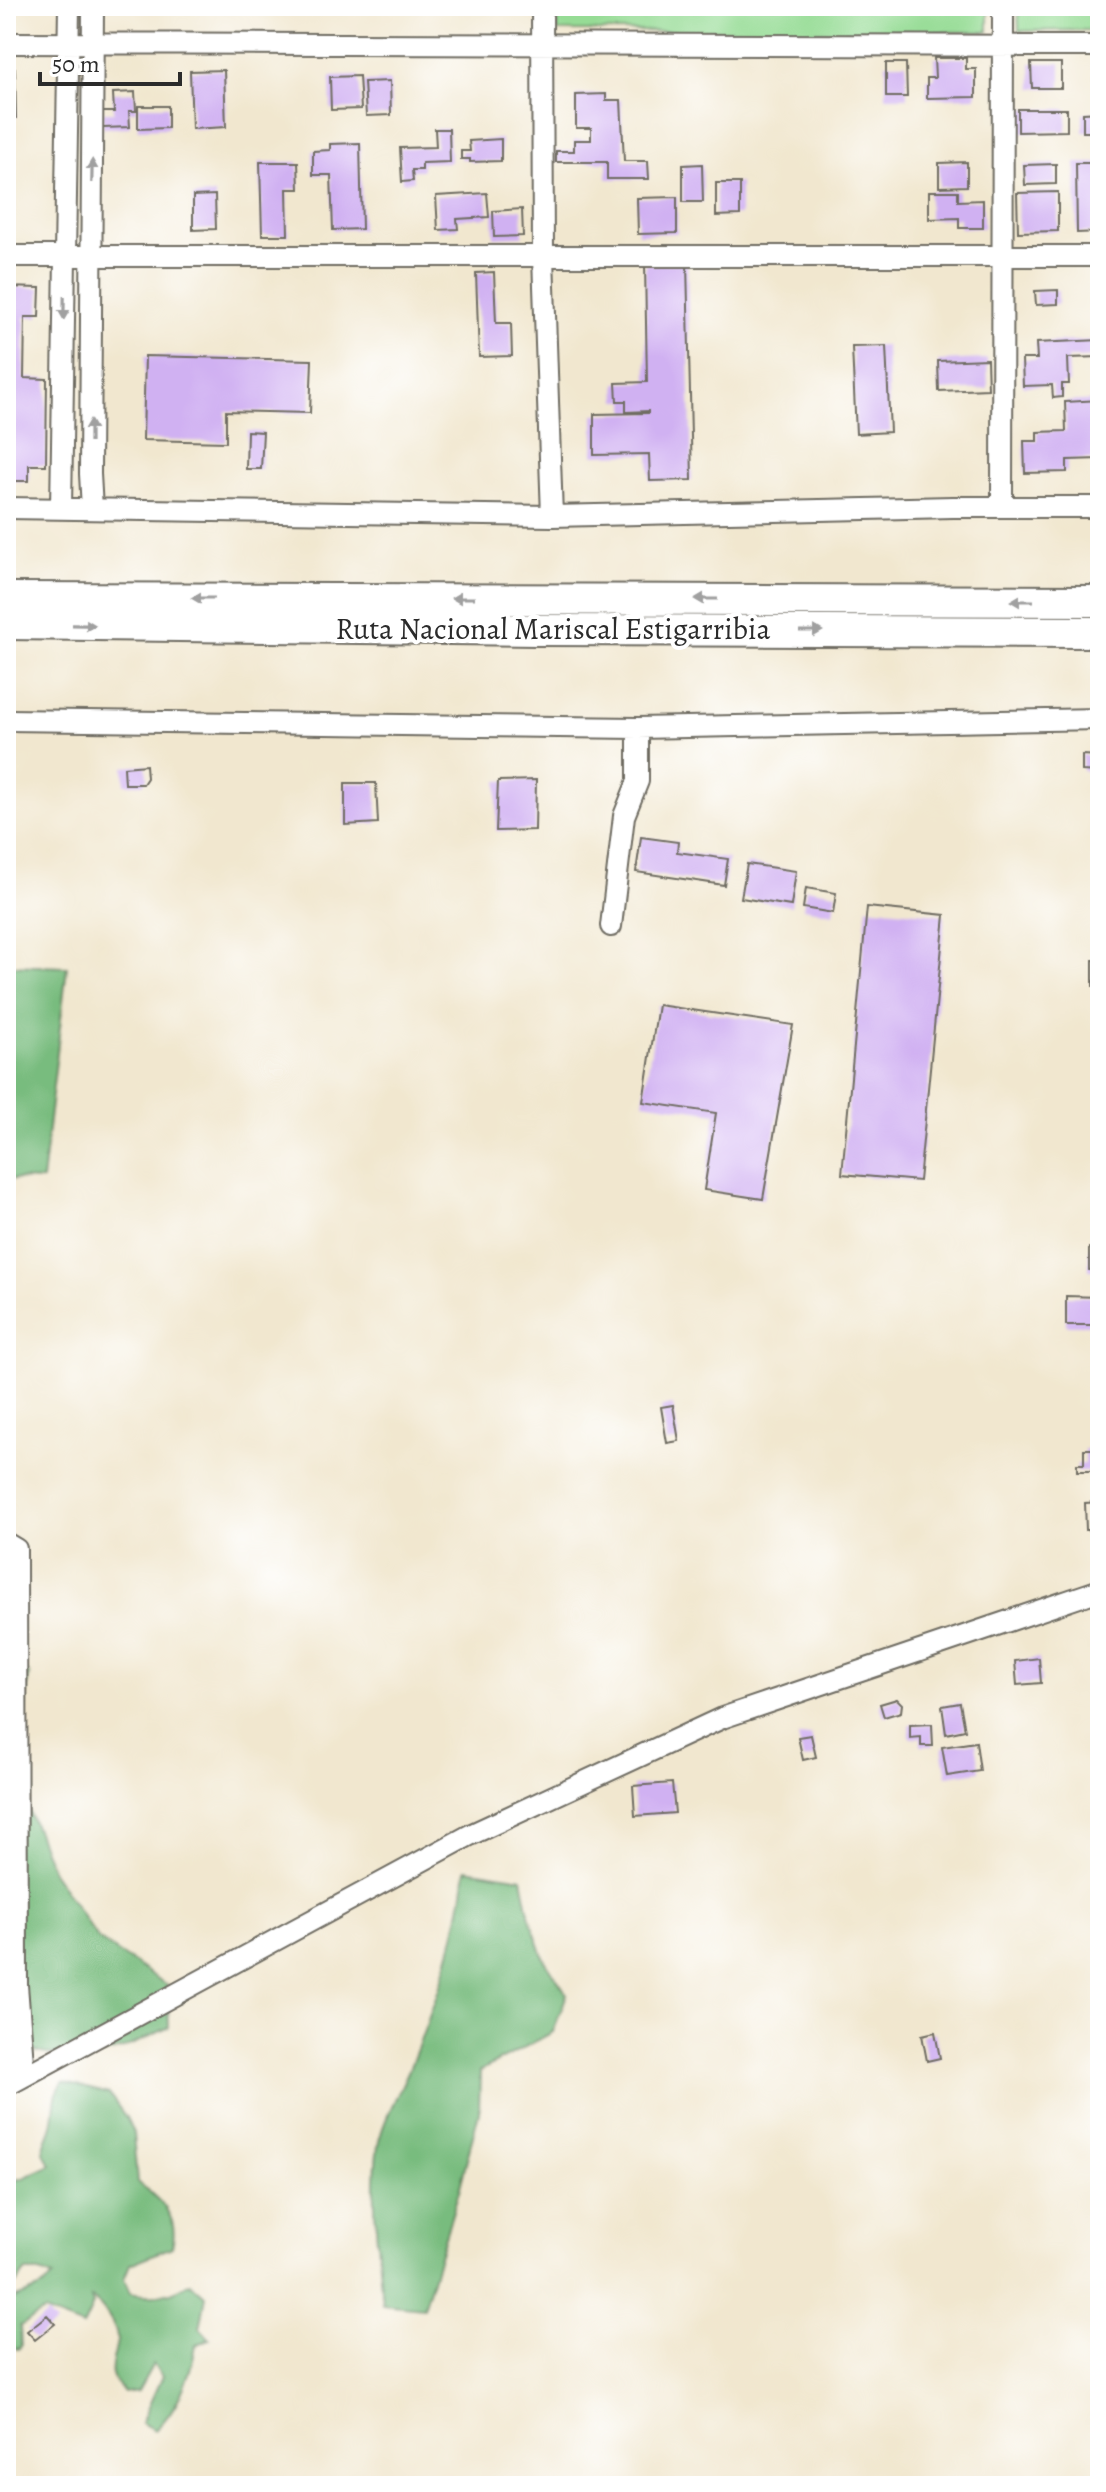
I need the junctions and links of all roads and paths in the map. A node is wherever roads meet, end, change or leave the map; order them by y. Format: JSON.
{"nodes":[{"id":1,"x":69,"y":6,"type":"edge"},
{"id":2,"x":93,"y":6,"type":"edge"},
{"id":3,"x":542,"y":6,"type":"edge"},
{"id":4,"x":1003,"y":6,"type":"edge"},
{"id":5,"x":6,"y":43,"type":"edge"},
{"id":6,"x":69,"y":44,"type":"junction"},
{"id":7,"x":93,"y":44,"type":"junction"},
{"id":8,"x":542,"y":45,"type":"junction"},
{"id":9,"x":1004,"y":46,"type":"junction"},
{"id":10,"x":1100,"y":46,"type":"edge"},
{"id":11,"x":6,"y":256,"type":"edge"},
{"id":12,"x":65,"y":256,"type":"junction"},
{"id":13,"x":1001,"y":256,"type":"junction"},
{"id":14,"x":1100,"y":256,"type":"edge"},
{"id":15,"x":543,"y":257,"type":"junction"},
{"id":16,"x":91,"y":258,"type":"junction"},
{"id":17,"x":1002,"y":506,"type":"junction"},
{"id":18,"x":1100,"y":507,"type":"edge"},
{"id":19,"x":6,"y":508,"type":"edge"},
{"id":20,"x":61,"y":508,"type":"junction"},
{"id":21,"x":92,"y":509,"type":"junction"},
{"id":22,"x":552,"y":516,"type":"junction"},
{"id":23,"x":6,"y":598,"type":"edge"},
{"id":24,"x":1100,"y":601,"type":"edge"},
{"id":25,"x":6,"y":624,"type":"edge"},
{"id":26,"x":1100,"y":632,"type":"edge"},
{"id":27,"x":1100,"y":719,"type":"edge"},
{"id":28,"x":6,"y":720,"type":"edge"},
{"id":29,"x":638,"y":728,"type":"junction"},
{"id":30,"x":611,"y":926,"type":"dead end"},
{"id":31,"x":6,"y":1543,"type":"edge"},
{"id":32,"x":1100,"y":1590,"type":"edge"},
{"id":33,"x":10,"y":1767,"type":"edge"},
{"id":34,"x":11,"y":1985,"type":"edge"},
{"id":35,"x":15,"y":2081,"type":"edge"}],
"edges":[{"from":1,"to":6,"type":"street"},
{"from":2,"to":7,"type":"street"},
{"from":3,"to":8,"type":"street"},
{"from":4,"to":9,"type":"street"},
{"from":5,"to":6,"type":"street"},
{"from":6,"to":7,"type":"street"},
{"from":6,"to":12,"type":"street"},
{"from":7,"to":8,"type":"street"},
{"from":16,"to":7,"type":"street","one_way":true},
{"from":8,"to":9,"type":"street"},
{"from":8,"to":15,"type":"street"},
{"from":9,"to":10,"type":"street"},
{"from":9,"to":13,"type":"street"},
{"from":11,"to":12,"type":"street"},
{"from":12,"to":16,"type":"street"},
{"from":12,"to":20,"type":"street","one_way":true},
{"from":13,"to":14,"type":"street"},
{"from":13,"to":15,"type":"street"},
{"from":13,"to":17,"type":"street"},
{"from":15,"to":16,"type":"street"},
{"from":15,"to":22,"type":"street"},
{"from":21,"to":16,"type":"street","one_way":true},
{"from":17,"to":18,"type":"street"},
{"from":17,"to":22,"type":"street"},
{"from":19,"to":20,"type":"street"},
{"from":20,"to":21,"type":"street"},
{"from":21,"to":22,"type":"street"},
{"from":24,"to":23,"type":"highway","name":"Ruta Nacional Mariscal Estigarribia","one_way":true},
{"from":25,"to":26,"type":"highway","name":"Ruta Nacional Mariscal Estigarribia","one_way":true},
{"from":27,"to":29,"type":"street"},
{"from":28,"to":29,"type":"street"},
{"from":29,"to":30,"type":"street"},
{"from":31,"to":33,"type":"street"},
{"from":32,"to":35,"type":"street"},
{"from":33,"to":34,"type":"street"},
{"from":34,"to":35,"type":"street"}]}
